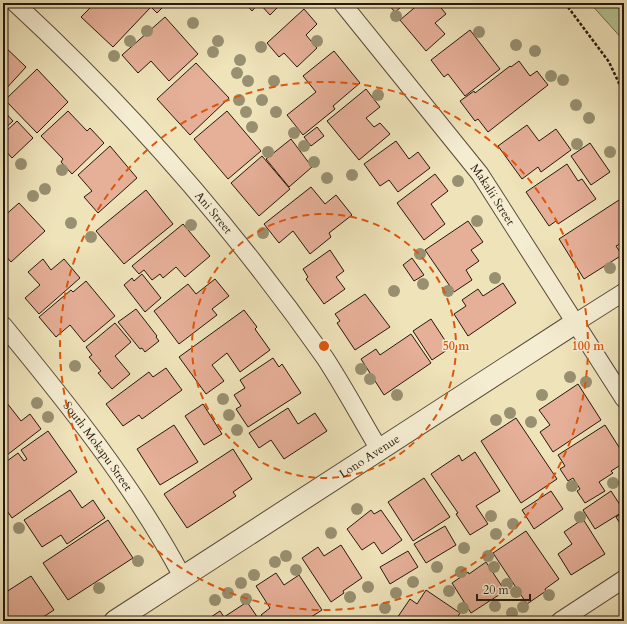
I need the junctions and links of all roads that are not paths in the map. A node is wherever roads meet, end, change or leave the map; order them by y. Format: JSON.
{"nodes":[{"id":1,"x":15,"y":3,"type":"edge"},
{"id":2,"x":342,"y":3,"type":"edge"},
{"id":3,"x":624,"y":292,"type":"edge"},
{"id":4,"x":575,"y":324,"type":"junction"},
{"id":5,"x":3,"y":325,"type":"edge"},
{"id":6,"x":624,"y":399,"type":"edge"},
{"id":7,"x":379,"y":449,"type":"junction"},
{"id":8,"x":182,"y":576,"type":"junction"},
{"id":9,"x":624,"y":579,"type":"edge"},
{"id":10,"x":115,"y":621,"type":"edge"},
{"id":11,"x":560,"y":621,"type":"edge"}],
"edges":[{"from":1,"to":7,"type":"street","name":"Ani Street"},
{"from":2,"to":4,"type":"street","name":"Makalii Street"},
{"from":3,"to":4,"type":"street","name":"Lono Avenue"},
{"from":4,"to":6,"type":"street","name":"Makalii Street"},
{"from":4,"to":7,"type":"street","name":"Lono Avenue"},
{"from":5,"to":8,"type":"street","name":"South Mokapu Street"},
{"from":7,"to":8,"type":"street","name":"Lono Avenue"},
{"from":8,"to":10,"type":"street","name":"Lono Avenue"},
{"from":9,"to":11,"type":"street"}]}
